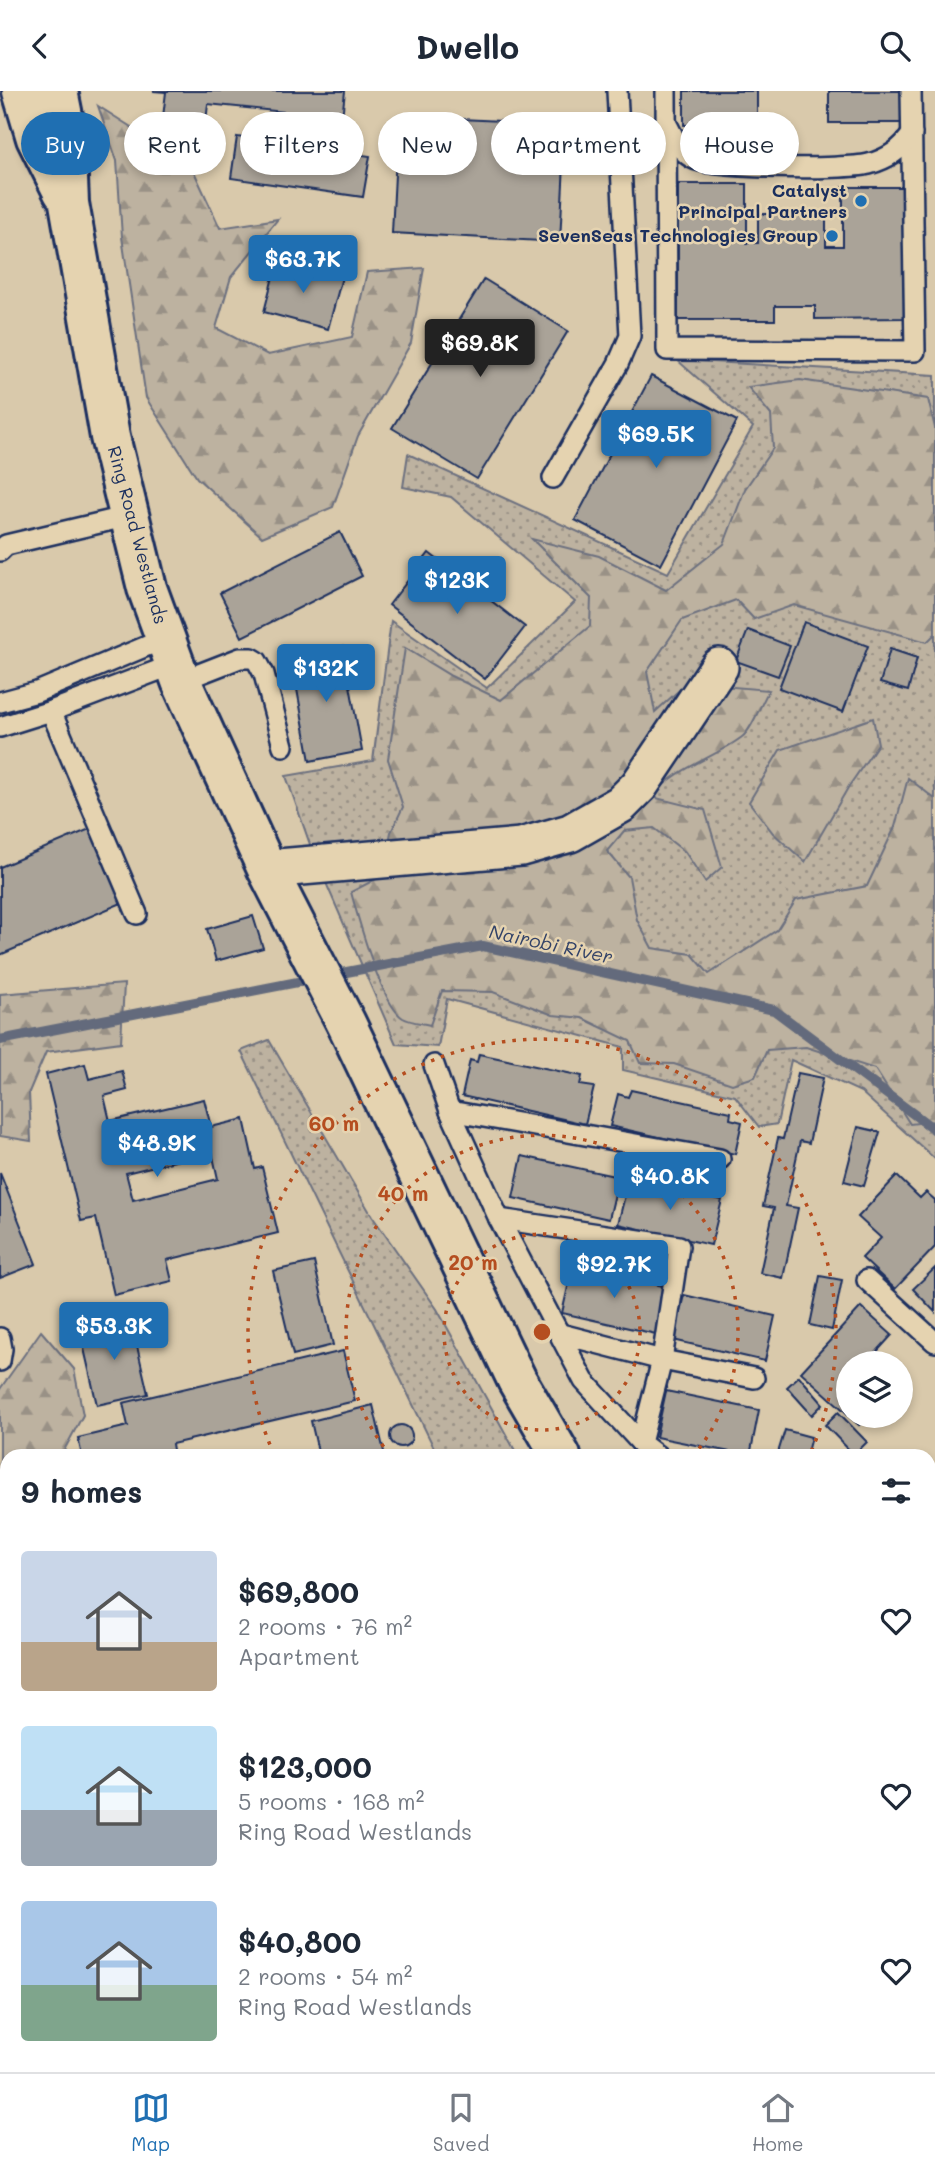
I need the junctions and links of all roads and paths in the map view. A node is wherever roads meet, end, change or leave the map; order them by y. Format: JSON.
{"nodes":[{"id":1,"x":22,"y":91,"type":"edge"},
{"id":2,"x":58,"y":91,"type":"edge"},
{"id":3,"x":617,"y":91,"type":"edge"},
{"id":4,"x":666,"y":91,"type":"edge"},
{"id":5,"x":911,"y":91,"type":"edge"},
{"id":6,"x":666,"y":112,"type":"edge"},
{"id":7,"x":666,"y":123,"type":"joint"},
{"id":8,"x":912,"y":134,"type":"junction"},
{"id":9,"x":69,"y":203,"type":"junction"},
{"id":10,"x":553,"y":478,"type":"dead end"},
{"id":11,"x":129,"y":516,"type":"junction"},
{"id":12,"x":0,"y":551,"type":"edge"},
{"id":13,"x":174,"y":661,"type":"junction"},
{"id":14,"x":719,"y":667,"type":"dead end"},
{"id":15,"x":0,"y":702,"type":"edge"},
{"id":16,"x":51,"y":712,"type":"junction"},
{"id":17,"x":0,"y":727,"type":"edge"},
{"id":18,"x":282,"y":746,"type":"dead end"},
{"id":19,"x":267,"y":869,"type":"junction"},
{"id":20,"x":136,"y":914,"type":"dead end"},
{"id":21,"x":434,"y":1065,"type":"dead end"},
{"id":22,"x":450,"y":1111,"type":"junction"},
{"id":23,"x":720,"y":1159,"type":"dead end"},
{"id":24,"x":499,"y":1219,"type":"junction"},
{"id":25,"x":867,"y":1280,"type":"dead end"},
{"id":26,"x":561,"y":1334,"type":"junction"},
{"id":27,"x":0,"y":1338,"type":"edge"},
{"id":28,"x":935,"y":1342,"type":"edge"},
{"id":29,"x":662,"y":1360,"type":"junction"},
{"id":30,"x":0,"y":1361,"type":"edge"},
{"id":31,"x":754,"y":1378,"type":"dead end"},
{"id":32,"x":641,"y":1443,"type":"junction"},
{"id":33,"x":557,"y":1449,"type":"edge"},
{"id":34,"x":649,"y":1449,"type":"edge"}],
"edges":[{"from":1,"to":9,"type":"main road","name":"Ring Road Westlands"},
{"from":2,"to":9,"type":"main road","name":"Ring Road Westlands"},
{"from":3,"to":10,"type":"lane"},
{"from":4,"to":6,"type":"lane"},
{"from":5,"to":8,"type":"lane"},
{"from":7,"to":8,"type":"lane"},
{"from":7,"to":8,"type":"lane"},
{"from":9,"to":11,"type":"main road","name":"Ring Road Westlands"},
{"from":11,"to":12,"type":"lane"},
{"from":11,"to":13,"type":"main road","name":"Ring Road Westlands"},
{"from":13,"to":15,"type":"lane"},
{"from":13,"to":16,"type":"lane"},
{"from":13,"to":18,"type":"lane"},
{"from":13,"to":19,"type":"main road","name":"Ring Road Westlands"},
{"from":14,"to":19,"type":"street"},
{"from":16,"to":17,"type":"lane"},
{"from":16,"to":20,"type":"lane"},
{"from":19,"to":33,"type":"main road","name":"Ring Road Westlands"},
{"from":21,"to":22,"type":"lane"},
{"from":22,"to":23,"type":"lane"},
{"from":22,"to":24,"type":"lane"},
{"from":24,"to":26,"type":"lane"},
{"from":24,"to":29,"type":"lane"},
{"from":25,"to":28,"type":"lane"},
{"from":26,"to":29,"type":"lane"},
{"from":26,"to":32,"type":"lane"},
{"from":27,"to":30,"type":"lane"},
{"from":29,"to":31,"type":"lane"},
{"from":29,"to":32,"type":"lane"},
{"from":32,"to":34,"type":"lane"}]}
